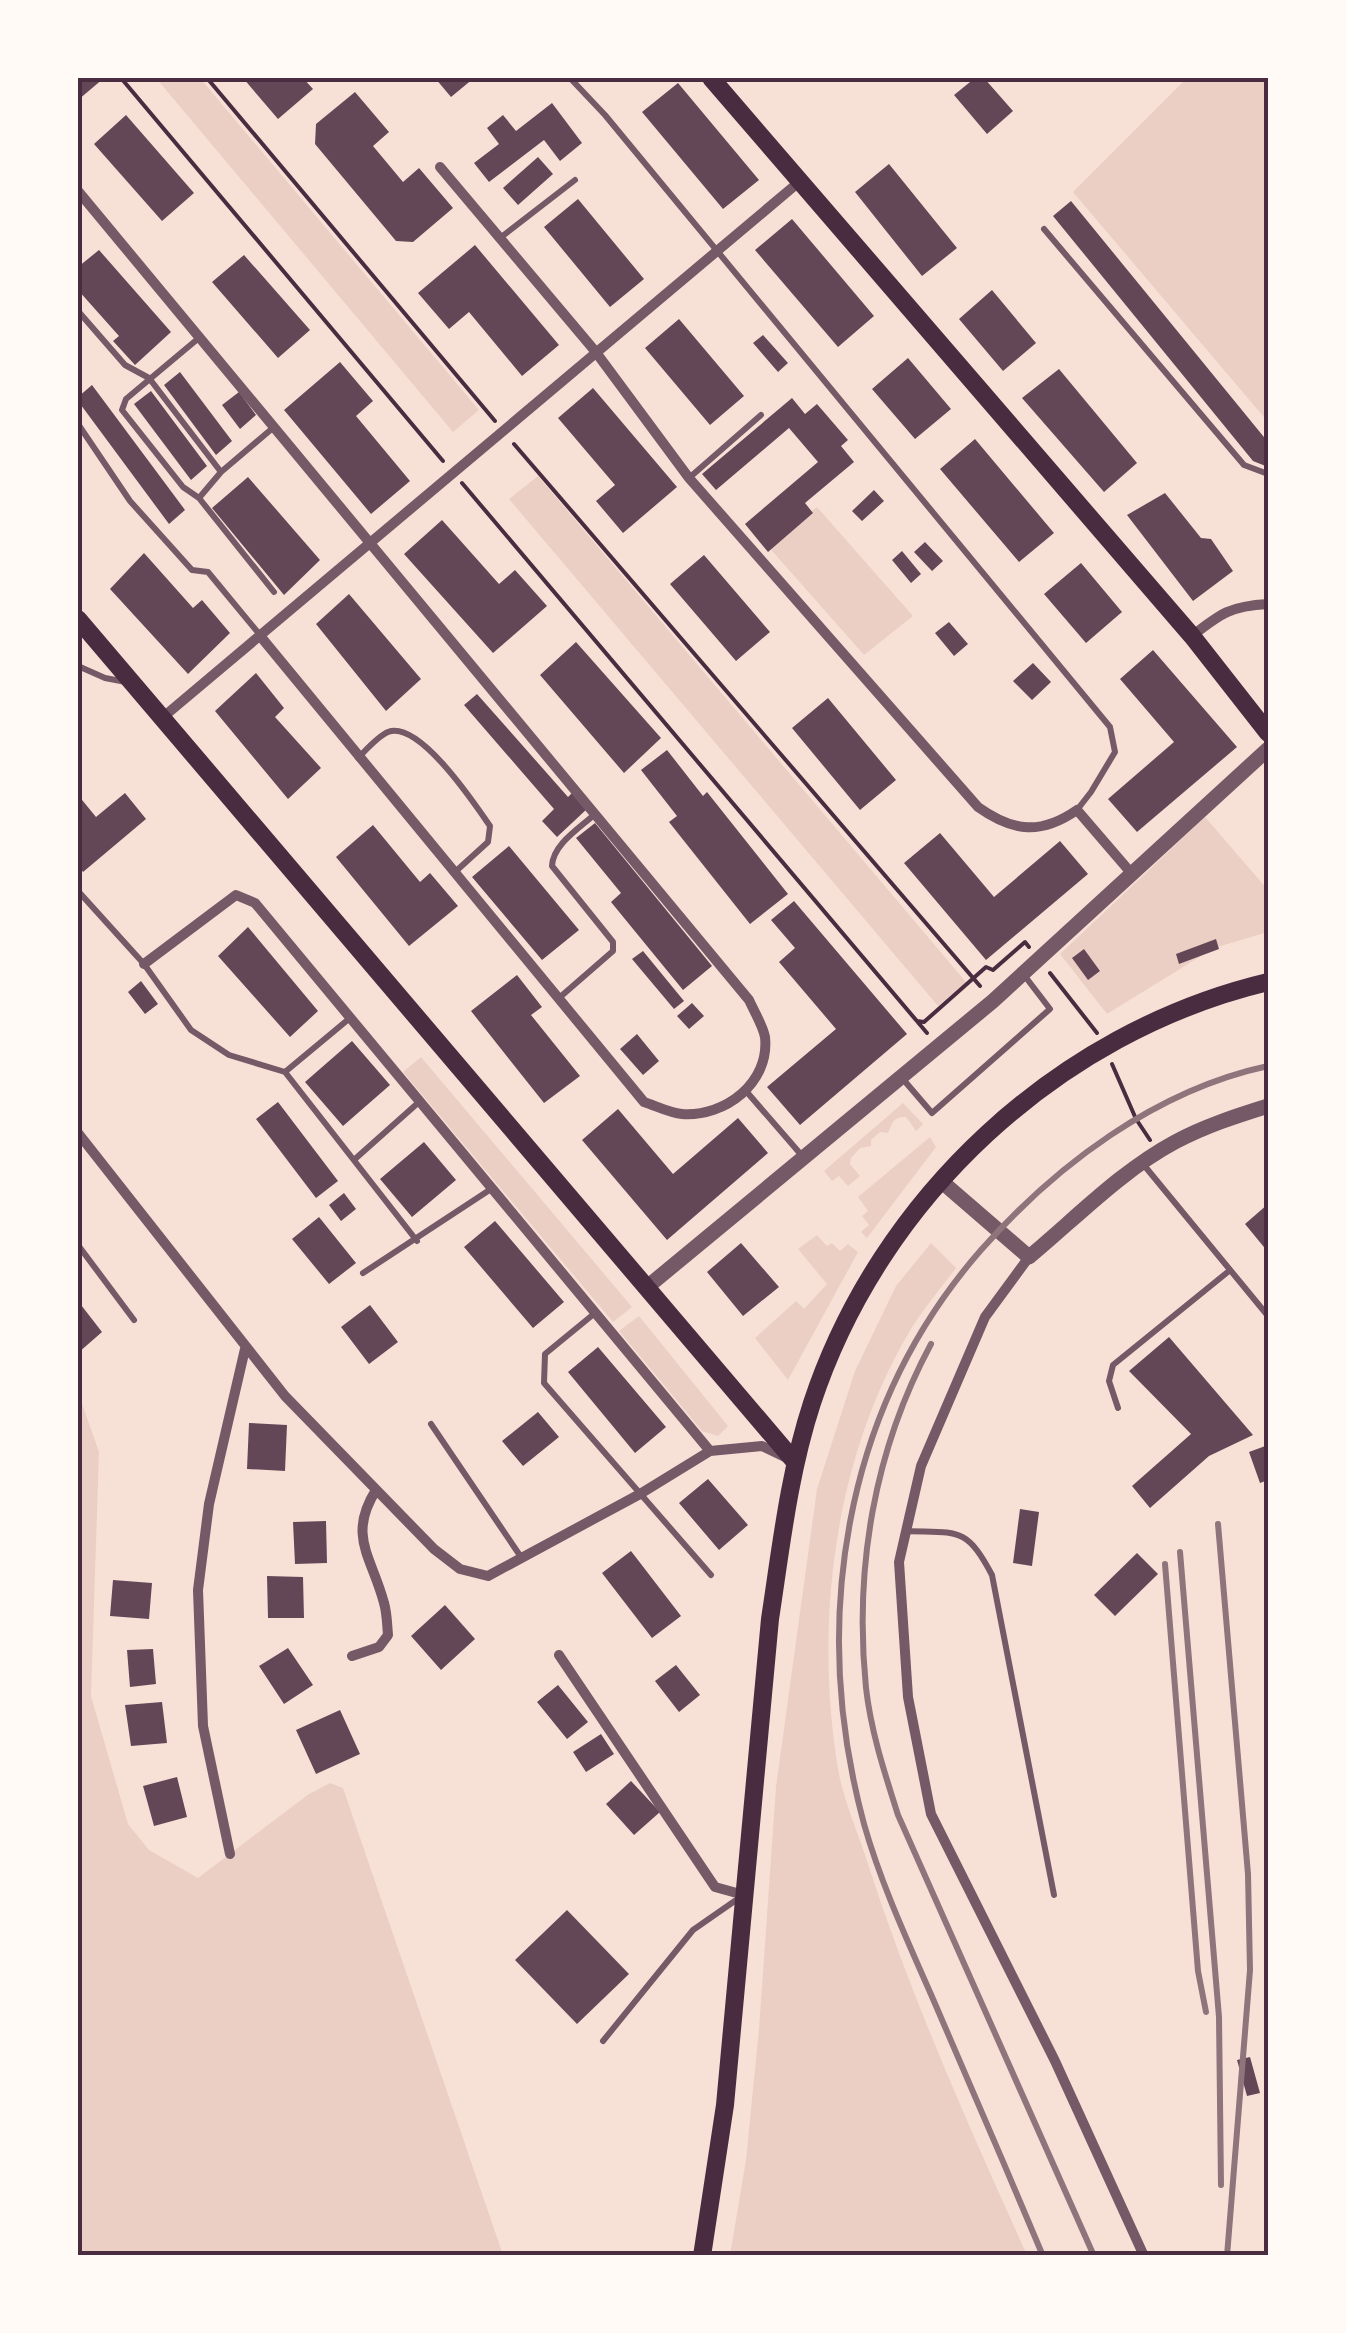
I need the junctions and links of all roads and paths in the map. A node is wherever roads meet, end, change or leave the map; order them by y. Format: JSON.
{"nodes":[{"id":1,"x":121,"y":78,"type":"edge"},
{"id":2,"x":207,"y":78,"type":"edge"},
{"id":3,"x":570,"y":78,"type":"edge"},
{"id":4,"x":711,"y":78,"type":"edge"},
{"id":5,"x":440,"y":166,"type":"dead end"},
{"id":6,"x":576,"y":180,"type":"dead end"},
{"id":7,"x":799,"y":182,"type":"junction"},
{"id":8,"x":78,"y":192,"type":"edge"},
{"id":9,"x":1044,"y":229,"type":"dead end"},
{"id":10,"x":499,"y":239,"type":"junction"},
{"id":11,"x":717,"y":252,"type":"junction"},
{"id":12,"x":78,"y":312,"type":"edge"},
{"id":13,"x":200,"y":337,"type":"junction"},
{"id":14,"x":595,"y":351,"type":"junction"},
{"id":15,"x":149,"y":378,"type":"junction"},
{"id":16,"x":485,"y":411,"type":"dead end"},
{"id":17,"x":761,"y":415,"type":"dead end"},
{"id":18,"x":78,"y":424,"type":"edge"},
{"id":19,"x":274,"y":426,"type":"junction"},
{"id":20,"x":538,"y":471,"type":"dead end"},
{"id":21,"x":221,"y":472,"type":"junction"},
{"id":22,"x":453,"y":473,"type":"junction"},
{"id":23,"x":1268,"y":474,"type":"edge"},
{"id":24,"x":689,"y":478,"type":"junction"},
{"id":25,"x":199,"y":498,"type":"junction"},
{"id":26,"x":371,"y":542,"type":"junction"},
{"id":27,"x":274,"y":592,"type":"dead end"},
{"id":28,"x":1268,"y":604,"type":"edge"},
{"id":29,"x":78,"y":619,"type":"edge"},
{"id":30,"x":1192,"y":636,"type":"junction"},
{"id":31,"x":262,"y":637,"type":"junction"},
{"id":32,"x":78,"y":666,"type":"edge"},
{"id":33,"x":132,"y":683,"type":"junction"},
{"id":34,"x":162,"y":718,"type":"junction"},
{"id":35,"x":1268,"y":733,"type":"edge"},
{"id":36,"x":1268,"y":749,"type":"edge"},
{"id":37,"x":358,"y":758,"type":"junction"},
{"id":38,"x":1076,"y":810,"type":"junction"},
{"id":39,"x":596,"y":814,"type":"junction"},
{"id":40,"x":455,"y":872,"type":"junction"},
{"id":41,"x":1132,"y":874,"type":"junction"},
{"id":42,"x":78,"y":891,"type":"edge"},
{"id":43,"x":1025,"y":942,"type":"dead end"},
{"id":44,"x":144,"y":964,"type":"junction"},
{"id":45,"x":970,"y":974,"type":"dead end"},
{"id":46,"x":1023,"y":974,"type":"junction"},
{"id":47,"x":1268,"y":982,"type":"edge"},
{"id":48,"x":559,"y":998,"type":"junction"},
{"id":49,"x":351,"y":1017,"type":"junction"},
{"id":50,"x":285,"y":1072,"type":"junction"},
{"id":51,"x":902,"y":1078,"type":"junction"},
{"id":52,"x":746,"y":1090,"type":"junction"},
{"id":53,"x":419,"y":1102,"type":"junction"},
{"id":54,"x":1268,"y":1106,"type":"edge"},
{"id":55,"x":78,"y":1133,"type":"edge"},
{"id":56,"x":804,"y":1158,"type":"junction"},
{"id":57,"x":355,"y":1159,"type":"junction"},
{"id":58,"x":1142,"y":1163,"type":"junction"},
{"id":59,"x":941,"y":1181,"type":"junction"},
{"id":60,"x":492,"y":1189,"type":"junction"},
{"id":61,"x":417,"y":1240,"type":"junction"},
{"id":62,"x":78,"y":1245,"type":"edge"},
{"id":63,"x":1029,"y":1257,"type":"junction"},
{"id":64,"x":1230,"y":1271,"type":"junction"},
{"id":65,"x":363,"y":1273,"type":"dead end"},
{"id":66,"x":646,"y":1288,"type":"junction"},
{"id":67,"x":596,"y":1312,"type":"junction"},
{"id":68,"x":1268,"y":1316,"type":"edge"},
{"id":69,"x":134,"y":1320,"type":"dead end"},
{"id":70,"x":246,"y":1349,"type":"junction"},
{"id":71,"x":1118,"y":1408,"type":"dead end"},
{"id":72,"x":431,"y":1424,"type":"dead end"},
{"id":73,"x":710,"y":1451,"type":"junction"},
{"id":74,"x":795,"y":1462,"type":"junction"},
{"id":75,"x":376,"y":1490,"type":"junction"},
{"id":76,"x":640,"y":1494,"type":"junction"},
{"id":77,"x":904,"y":1531,"type":"junction"},
{"id":78,"x":521,"y":1558,"type":"junction"},
{"id":79,"x":710,"y":1576,"type":"dead end"},
{"id":80,"x":560,"y":1655,"type":"dead end"},
{"id":81,"x":352,"y":1656,"type":"dead end"},
{"id":82,"x":230,"y":1854,"type":"dead end"},
{"id":83,"x":744,"y":1895,"type":"junction"},
{"id":84,"x":1054,"y":1895,"type":"dead end"},
{"id":85,"x":603,"y":2041,"type":"dead end"},
{"id":86,"x":702,"y":2256,"type":"edge"},
{"id":87,"x":1144,"y":2256,"type":"edge"}],
"edges":[{"from":1,"to":22,"type":"path"},
{"from":2,"to":16,"type":"path"},
{"from":3,"to":11,"type":"lane"},
{"from":4,"to":7,"type":"main road"},
{"from":5,"to":10,"type":"street"},
{"from":6,"to":10,"type":"lane"},
{"from":7,"to":11,"type":"street"},
{"from":7,"to":30,"type":"main road"},
{"from":8,"to":13,"type":"street"},
{"from":9,"to":23,"type":"lane"},
{"from":10,"to":14,"type":"street"},
{"from":11,"to":14,"type":"street"},
{"from":11,"to":38,"type":"lane"},
{"from":12,"to":15,"type":"lane"},
{"from":13,"to":15,"type":"lane"},
{"from":13,"to":19,"type":"street"},
{"from":14,"to":22,"type":"street"},
{"from":14,"to":24,"type":"street"},
{"from":15,"to":21,"type":"lane"},
{"from":15,"to":25,"type":"lane"},
{"from":17,"to":24,"type":"lane"},
{"from":18,"to":31,"type":"lane"},
{"from":19,"to":21,"type":"lane"},
{"from":19,"to":26,"type":"street"},
{"from":20,"to":45,"type":"path"},
{"from":21,"to":25,"type":"lane"},
{"from":22,"to":26,"type":"street"},
{"from":22,"to":43,"type":"path"},
{"from":24,"to":38,"type":"street"},
{"from":25,"to":27,"type":"lane"},
{"from":26,"to":31,"type":"street"},
{"from":26,"to":39,"type":"street"},
{"from":28,"to":30,"type":"street"},
{"from":29,"to":33,"type":"main road"},
{"from":30,"to":35,"type":"main road"},
{"from":31,"to":34,"type":"street"},
{"from":31,"to":37,"type":"street"},
{"from":32,"to":33,"type":"lane"},
{"from":33,"to":34,"type":"main road"},
{"from":34,"to":66,"type":"main road"},
{"from":36,"to":41,"type":"street"},
{"from":37,"to":40,"type":"street"},
{"from":37,"to":40,"type":"lane"},
{"from":38,"to":41,"type":"street"},
{"from":39,"to":48,"type":"lane"},
{"from":39,"to":52,"type":"street"},
{"from":40,"to":48,"type":"street"},
{"from":41,"to":46,"type":"street"},
{"from":42,"to":44,"type":"lane"},
{"from":44,"to":49,"type":"street"},
{"from":44,"to":50,"type":"lane"},
{"from":46,"to":51,"type":"street"},
{"from":46,"to":51,"type":"lane"},
{"from":47,"to":59,"type":"main road"},
{"from":48,"to":52,"type":"street"},
{"from":49,"to":50,"type":"lane"},
{"from":49,"to":53,"type":"street"},
{"from":50,"to":57,"type":"lane"},
{"from":51,"to":56,"type":"street"},
{"from":52,"to":56,"type":"lane"},
{"from":53,"to":57,"type":"lane"},
{"from":53,"to":60,"type":"street"},
{"from":54,"to":58,"type":"street"},
{"from":55,"to":70,"type":"street"},
{"from":56,"to":66,"type":"street"},
{"from":57,"to":61,"type":"lane"},
{"from":58,"to":63,"type":"street"},
{"from":58,"to":64,"type":"lane"},
{"from":59,"to":63,"type":"street"},
{"from":59,"to":74,"type":"main road"},
{"from":60,"to":61,"type":"lane"},
{"from":60,"to":67,"type":"street"},
{"from":61,"to":65,"type":"lane"},
{"from":62,"to":69,"type":"lane"},
{"from":63,"to":77,"type":"street"},
{"from":64,"to":68,"type":"lane"},
{"from":64,"to":71,"type":"lane"},
{"from":66,"to":74,"type":"main road"},
{"from":67,"to":73,"type":"street"},
{"from":67,"to":76,"type":"lane"},
{"from":70,"to":75,"type":"street"},
{"from":70,"to":82,"type":"street"},
{"from":72,"to":78,"type":"lane"},
{"from":73,"to":74,"type":"street"},
{"from":73,"to":76,"type":"street"},
{"from":74,"to":83,"type":"main road"},
{"from":75,"to":78,"type":"street"},
{"from":75,"to":81,"type":"street"},
{"from":76,"to":78,"type":"street"},
{"from":76,"to":79,"type":"lane"},
{"from":77,"to":84,"type":"lane"},
{"from":77,"to":87,"type":"street"},
{"from":80,"to":83,"type":"street"},
{"from":83,"to":85,"type":"lane"},
{"from":83,"to":86,"type":"main road"}]}
